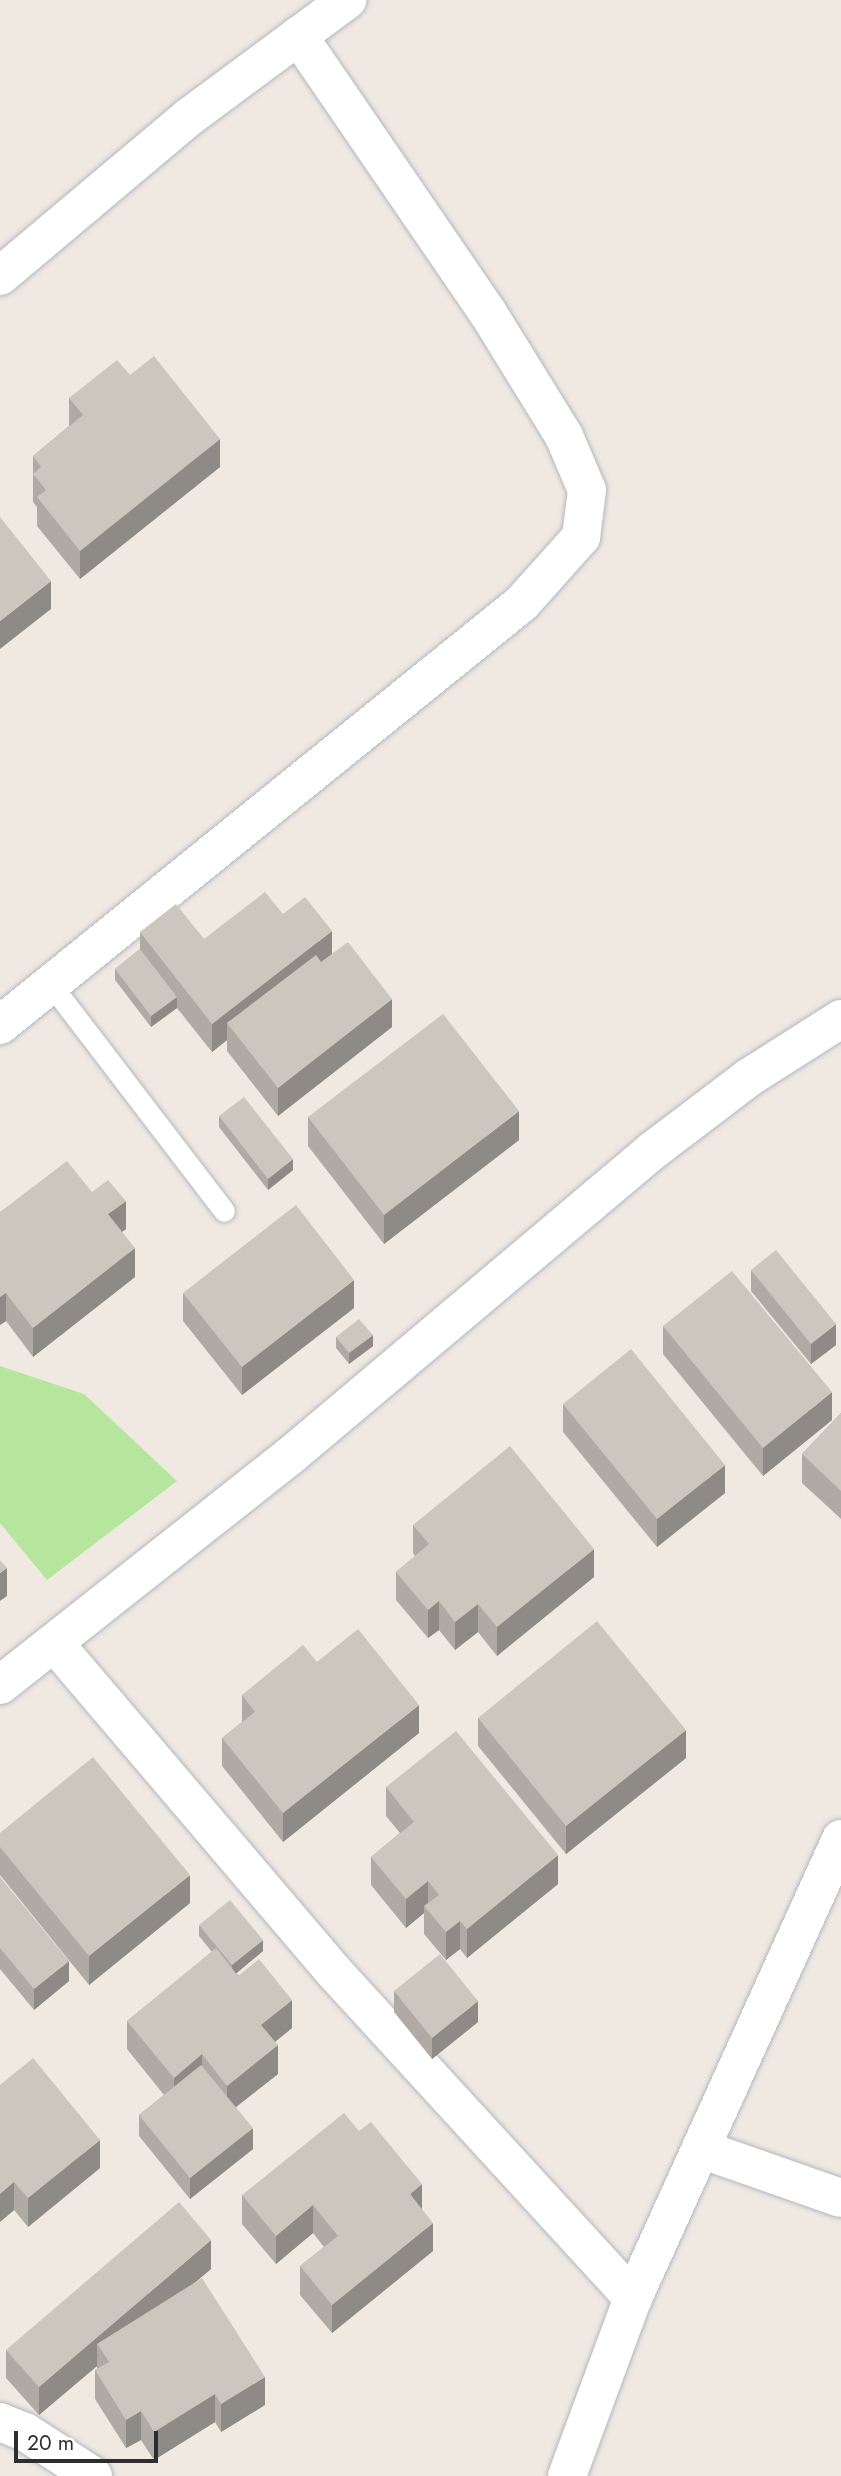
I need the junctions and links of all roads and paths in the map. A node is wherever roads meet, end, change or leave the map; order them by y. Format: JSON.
{"nodes":[{"id":1,"x":346,"y":0,"type":"edge"},
{"id":2,"x":298,"y":36,"type":"junction"},
{"id":3,"x":0,"y":276,"type":"edge"},
{"id":4,"x":51,"y":986,"type":"junction"},
{"id":5,"x":841,"y":1019,"type":"edge"},
{"id":6,"x":0,"y":1026,"type":"edge"},
{"id":7,"x":223,"y":1211,"type":"dead end"},
{"id":8,"x":55,"y":1644,"type":"junction"},
{"id":9,"x":0,"y":1685,"type":"edge"},
{"id":10,"x":841,"y":1839,"type":"edge"},
{"id":11,"x":826,"y":1905,"type":"edge"},
{"id":12,"x":701,"y":2149,"type":"junction"},
{"id":13,"x":841,"y":2198,"type":"edge"},
{"id":14,"x":633,"y":2298,"type":"junction"},
{"id":15,"x":0,"y":2422,"type":"edge"},
{"id":16,"x":93,"y":2476,"type":"edge"},
{"id":17,"x":567,"y":2476,"type":"edge"}],
"edges":[{"from":1,"to":2,"type":"street"},
{"from":2,"to":3,"type":"street"},
{"from":2,"to":4,"type":"street"},
{"from":4,"to":6,"type":"street"},
{"from":4,"to":7,"type":"lane"},
{"from":5,"to":8,"type":"street"},
{"from":8,"to":9,"type":"street"},
{"from":8,"to":14,"type":"street"},
{"from":10,"to":11,"type":"street"},
{"from":11,"to":12,"type":"street"},
{"from":12,"to":13,"type":"street"},
{"from":12,"to":14,"type":"street"},
{"from":14,"to":17,"type":"street"},
{"from":15,"to":16,"type":"street"}]}
